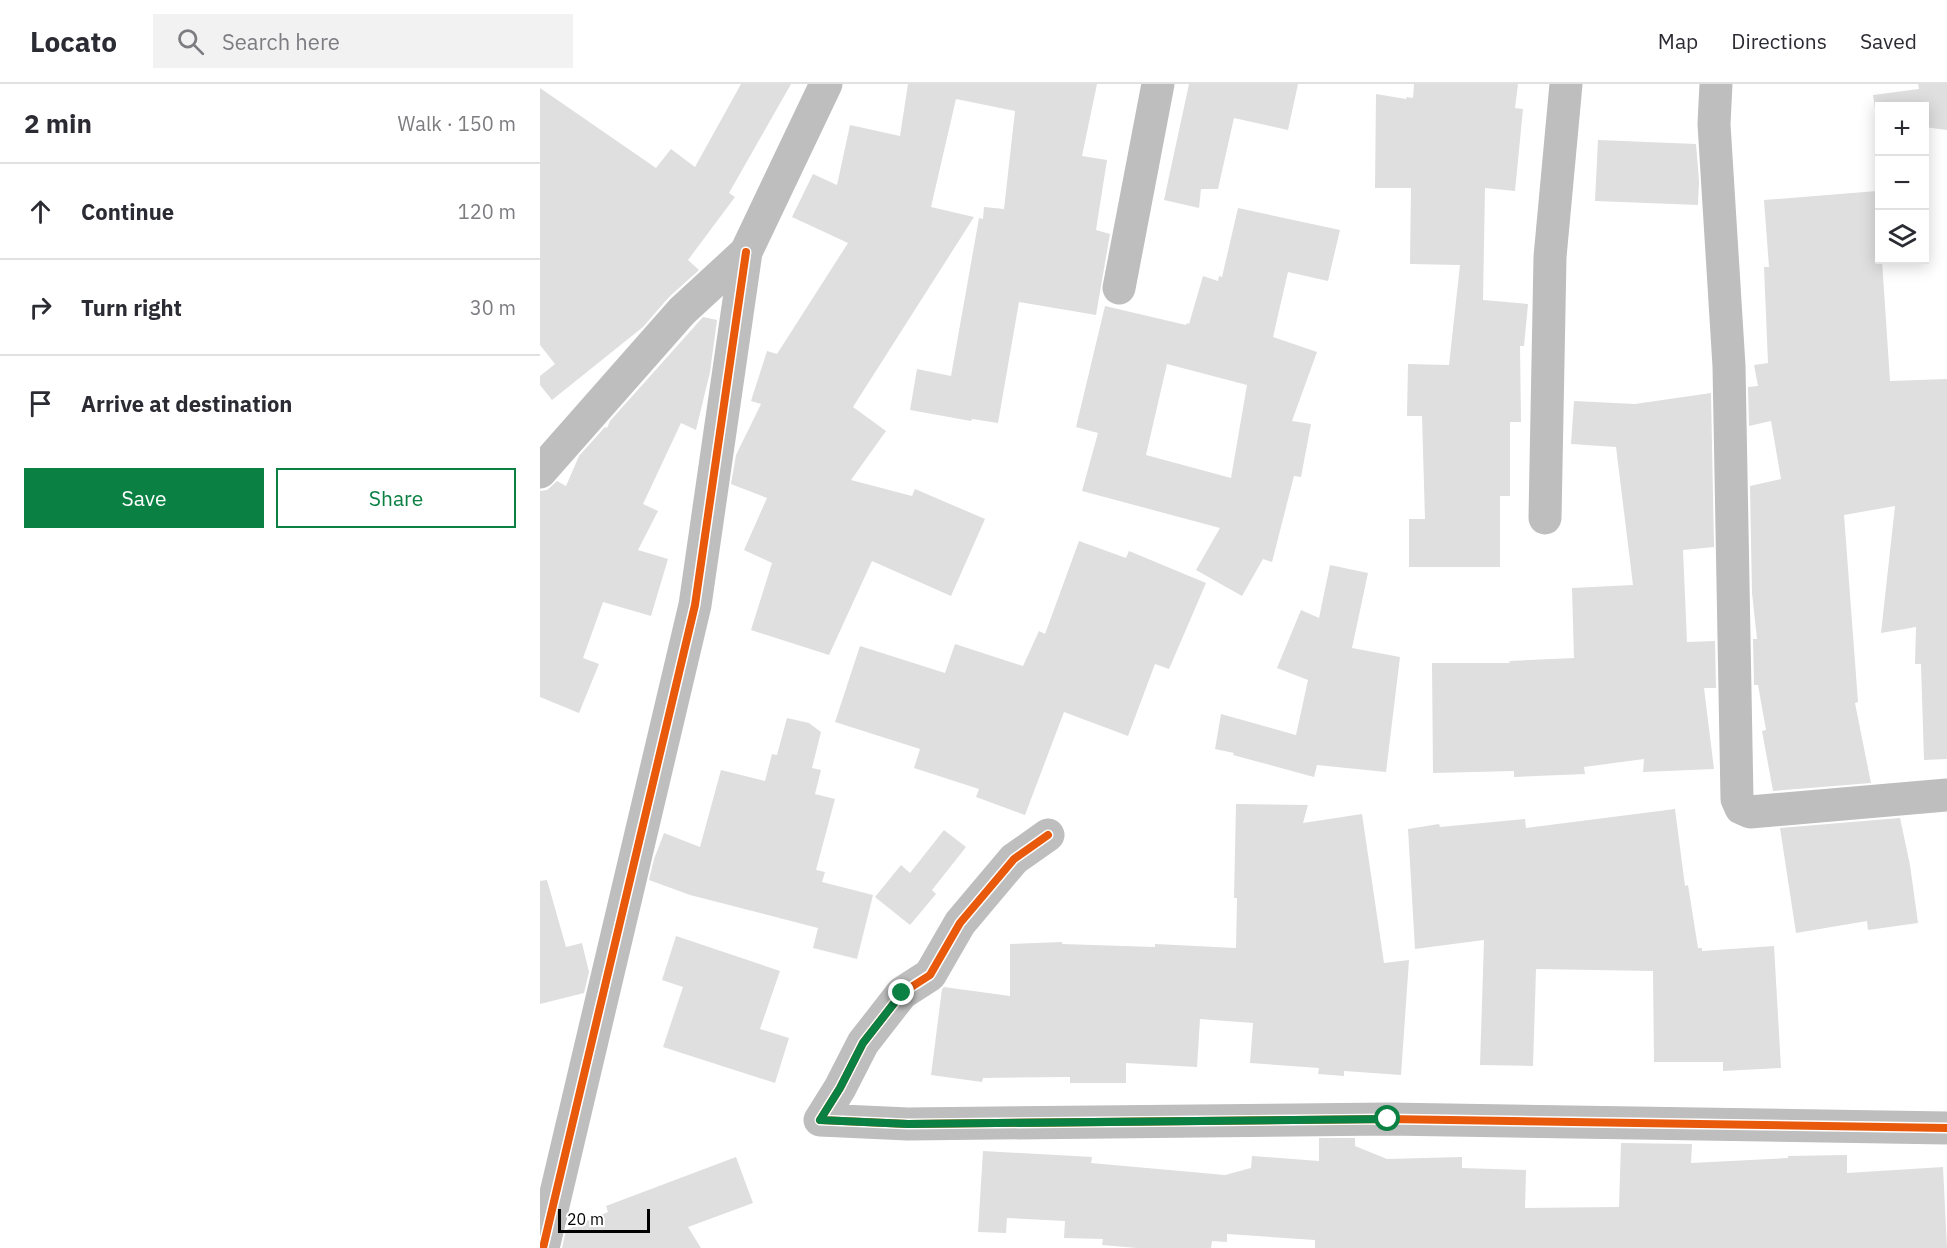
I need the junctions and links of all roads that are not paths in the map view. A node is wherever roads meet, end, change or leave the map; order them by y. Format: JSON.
{"nodes":[{"id":1,"x":826,"y":84,"type":"edge"},
{"id":2,"x":1158,"y":84,"type":"edge"},
{"id":3,"x":1566,"y":84,"type":"edge"},
{"id":4,"x":1716,"y":84,"type":"edge"},
{"id":5,"x":746,"y":252,"type":"junction"},
{"id":6,"x":1119,"y":288,"type":"dead end"},
{"id":7,"x":540,"y":472,"type":"edge"},
{"id":8,"x":1545,"y":518,"type":"dead end"},
{"id":9,"x":1947,"y":795,"type":"edge"},
{"id":10,"x":1048,"y":835,"type":"dead end"},
{"id":11,"x":1947,"y":1128,"type":"edge"},
{"id":12,"x":543,"y":1248,"type":"edge"}],
"edges":[{"from":1,"to":5,"type":"street"},
{"from":2,"to":6,"type":"street"},
{"from":3,"to":8,"type":"street"},
{"from":4,"to":9,"type":"street"},
{"from":5,"to":7,"type":"street"},
{"from":5,"to":12,"type":"street"},
{"from":10,"to":11,"type":"street"}]}
